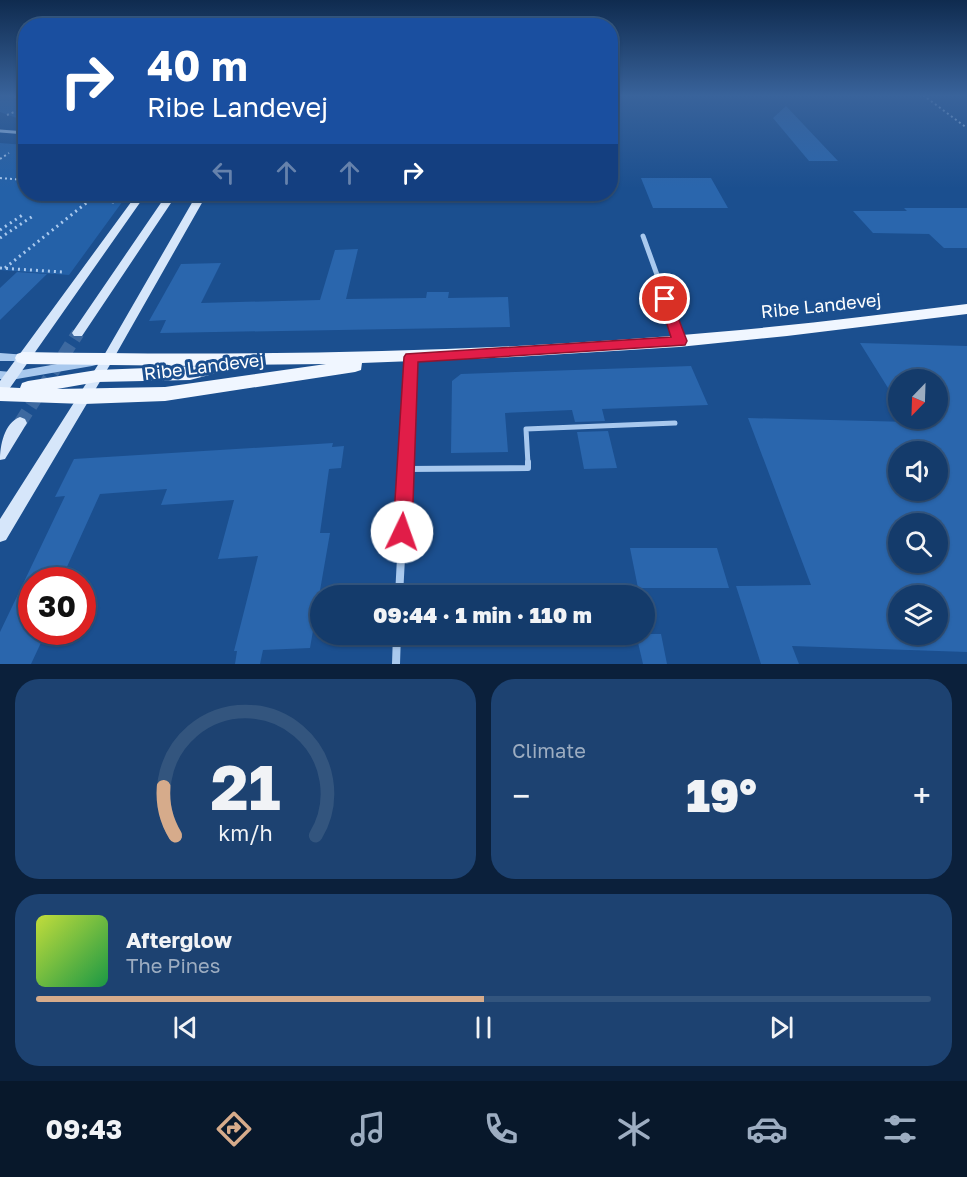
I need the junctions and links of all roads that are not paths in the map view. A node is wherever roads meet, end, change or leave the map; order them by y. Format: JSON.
{"nodes":[{"id":1,"x":0,"y":131,"type":"edge"},
{"id":2,"x":18,"y":132,"type":"edge"},
{"id":3,"x":136,"y":201,"type":"edge"},
{"id":4,"x":167,"y":201,"type":"edge"},
{"id":5,"x":198,"y":201,"type":"edge"},
{"id":6,"x":643,"y":237,"type":"dead end"},
{"id":7,"x":967,"y":309,"type":"edge"},
{"id":8,"x":78,"y":333,"type":"tunnel mouth"},
{"id":9,"x":680,"y":341,"type":"junction"},
{"id":10,"x":0,"y":357,"type":"edge"},
{"id":11,"x":411,"y":357,"type":"junction"},
{"id":12,"x":23,"y":358,"type":"junction"},
{"id":13,"x":250,"y":359,"type":"junction"},
{"id":14,"x":107,"y":360,"type":"junction"},
{"id":15,"x":5,"y":375,"type":"edge"},
{"id":16,"x":97,"y":376,"type":"junction"},
{"id":17,"x":0,"y":393,"type":"edge"},
{"id":18,"x":84,"y":397,"type":"junction"},
{"id":19,"x":20,"y":423,"type":"tunnel mouth"},
{"id":20,"x":675,"y":423,"type":"dead end"},
{"id":21,"x":0,"y":454,"type":"edge"},
{"id":22,"x":406,"y":469,"type":"junction"},
{"id":23,"x":0,"y":534,"type":"edge"},
{"id":24,"x":400,"y":585,"type":"edge"},
{"id":25,"x":397,"y":645,"type":"edge"},
{"id":26,"x":396,"y":664,"type":"edge"}],
"edges":[{"from":1,"to":2,"type":"lane"},
{"from":3,"to":12,"type":"main road"},
{"from":4,"to":8,"type":"main road"},
{"from":5,"to":14,"type":"main road"},
{"from":6,"to":9,"type":"street"},
{"from":7,"to":9,"type":"main road","name":"Ribe Landevej"},
{"from":9,"to":11,"type":"main road","name":"Ribe Landevej"},
{"from":10,"to":12,"type":"street"},
{"from":11,"to":13,"type":"main road","name":"Ribe Landevej"},
{"from":11,"to":18,"type":"main road","name":"Ribe Landevej"},
{"from":11,"to":22,"type":"street"},
{"from":12,"to":14,"type":"main road","name":"Ribe Landevej"},
{"from":12,"to":15,"type":"main road"},
{"from":13,"to":14,"type":"main road","name":"Ribe Landevej"},
{"from":13,"to":16,"type":"main road"},
{"from":14,"to":15,"type":"street"},
{"from":14,"to":16,"type":"main road"},
{"from":15,"to":17,"type":"main road"},
{"from":16,"to":17,"type":"main road"},
{"from":16,"to":18,"type":"main road"},
{"from":17,"to":18,"type":"main road","name":"Ribe Landevej"},
{"from":18,"to":23,"type":"main road"},
{"from":19,"to":21,"type":"main road"},
{"from":20,"to":22,"type":"lane"},
{"from":22,"to":24,"type":"street"},
{"from":25,"to":26,"type":"street"}]}
